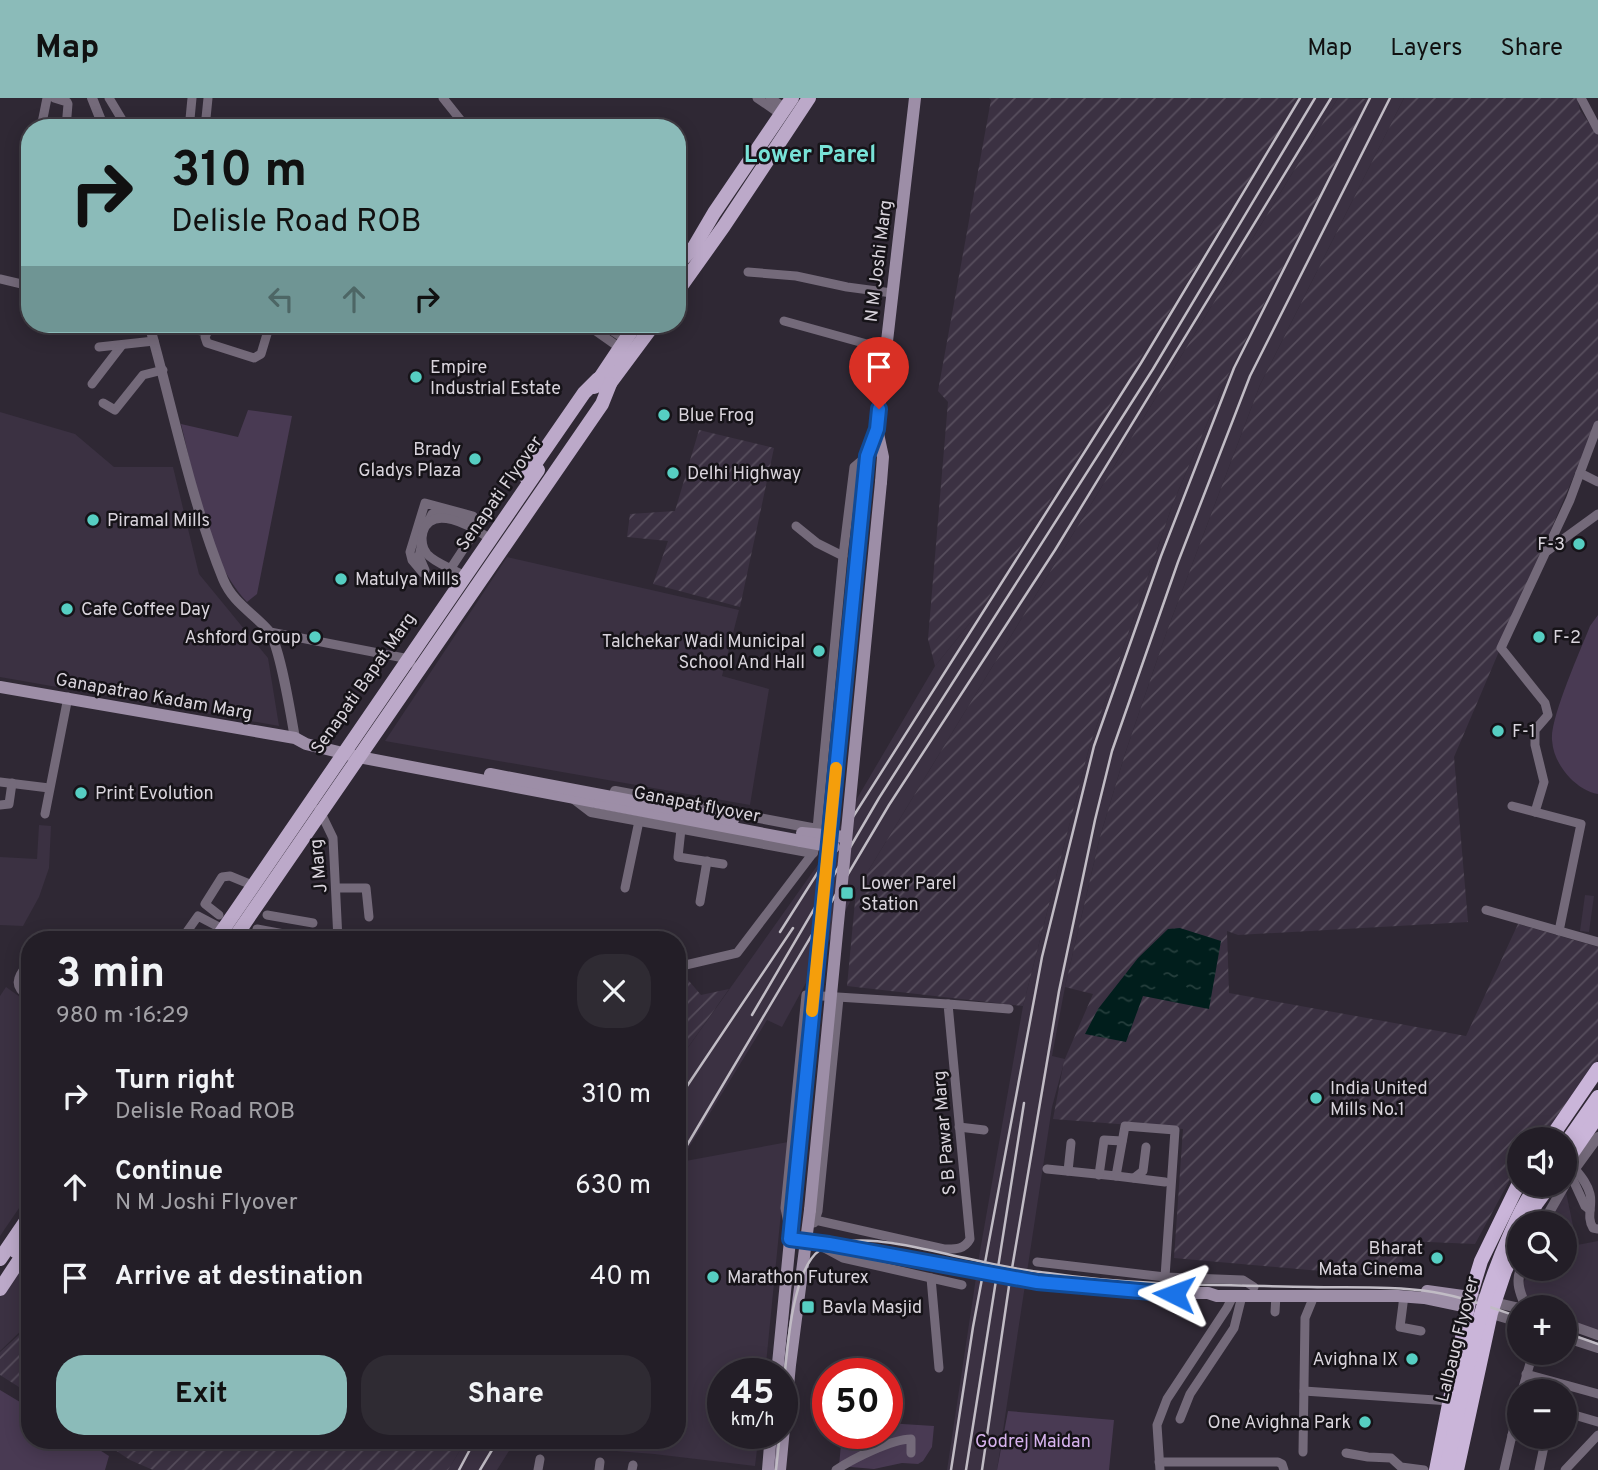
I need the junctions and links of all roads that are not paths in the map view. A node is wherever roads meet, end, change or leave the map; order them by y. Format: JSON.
{"nodes":[{"id":1,"x":47,"y":98,"type":"edge"},
{"id":2,"x":54,"y":98,"type":"edge"},
{"id":3,"x":92,"y":98,"type":"edge"},
{"id":4,"x":109,"y":98,"type":"edge"},
{"id":5,"x":192,"y":98,"type":"edge"},
{"id":6,"x":208,"y":98,"type":"edge"},
{"id":7,"x":443,"y":98,"type":"edge"},
{"id":8,"x":757,"y":98,"type":"edge"},
{"id":9,"x":801,"y":98,"type":"edge"},
{"id":10,"x":809,"y":98,"type":"edge"},
{"id":11,"x":915,"y":98,"type":"edge"},
{"id":12,"x":1581,"y":98,"type":"edge"},
{"id":13,"x":69,"y":100,"type":"edge"},
{"id":14,"x":781,"y":102,"type":"edge"},
{"id":15,"x":43,"y":119,"type":"edge"},
{"id":16,"x":67,"y":119,"type":"edge"},
{"id":17,"x":100,"y":119,"type":"edge"},
{"id":18,"x":122,"y":119,"type":"edge"},
{"id":19,"x":190,"y":119,"type":"edge"},
{"id":20,"x":206,"y":119,"type":"edge"},
{"id":21,"x":460,"y":119,"type":"edge"},
{"id":22,"x":1598,"y":130,"type":"edge"},
{"id":23,"x":688,"y":257,"type":"edge"},
{"id":24,"x":748,"y":272,"type":"dead end"},
{"id":25,"x":0,"y":279,"type":"edge"},
{"id":26,"x":21,"y":284,"type":"edge"},
{"id":27,"x":892,"y":293,"type":"junction"},
{"id":28,"x":784,"y":321,"type":"dead end"},
{"id":29,"x":152,"y":333,"type":"edge"},
{"id":30,"x":207,"y":333,"type":"edge"},
{"id":31,"x":267,"y":333,"type":"edge"},
{"id":32,"x":609,"y":333,"type":"edge"},
{"id":33,"x":630,"y":333,"type":"edge"},
{"id":34,"x":646,"y":333,"type":"edge"},
{"id":35,"x":154,"y":341,"type":"junction"},
{"id":36,"x":623,"y":344,"type":"junction"},
{"id":37,"x":122,"y":345,"type":"junction"},
{"id":38,"x":99,"y":347,"type":"dead end"},
{"id":39,"x":885,"y":349,"type":"junction"},
{"id":40,"x":144,"y":363,"type":"dead end"},
{"id":41,"x":163,"y":370,"type":"junction"},
{"id":42,"x":147,"y":374,"type":"junction"},
{"id":43,"x":604,"y":382,"type":"junction"},
{"id":44,"x":92,"y":384,"type":"dead end"},
{"id":45,"x":103,"y":403,"type":"dead end"},
{"id":46,"x":1598,"y":425,"type":"edge"},
{"id":47,"x":877,"y":429,"type":"junction"},
{"id":48,"x":867,"y":456,"type":"junction"},
{"id":49,"x":883,"y":457,"type":"junction"},
{"id":50,"x":541,"y":472,"type":"junction"},
{"id":51,"x":1580,"y":473,"type":"junction"},
{"id":52,"x":1598,"y":482,"type":"edge"},
{"id":53,"x":1598,"y":514,"type":"edge"},
{"id":54,"x":427,"y":524,"type":"junction"},
{"id":55,"x":796,"y":526,"type":"dead end"},
{"id":56,"x":482,"y":533,"type":"junction"},
{"id":57,"x":422,"y":543,"type":"junction"},
{"id":58,"x":1546,"y":552,"type":"junction"},
{"id":59,"x":843,"y":556,"type":"junction"},
{"id":60,"x":456,"y":571,"type":"junction"},
{"id":61,"x":270,"y":632,"type":"junction"},
{"id":62,"x":404,"y":658,"type":"junction"},
{"id":63,"x":419,"y":668,"type":"junction"},
{"id":64,"x":0,"y":687,"type":"edge"},
{"id":65,"x":68,"y":697,"type":"junction"},
{"id":66,"x":298,"y":739,"type":"junction"},
{"id":67,"x":342,"y":748,"type":"junction"},
{"id":68,"x":362,"y":753,"type":"junction"},
{"id":69,"x":0,"y":782,"type":"edge"},
{"id":70,"x":12,"y":783,"type":"junction"},
{"id":71,"x":49,"y":788,"type":"junction"},
{"id":72,"x":577,"y":795,"type":"junction"},
{"id":73,"x":306,"y":799,"type":"junction"},
{"id":74,"x":0,"y":805,"type":"edge"},
{"id":75,"x":1512,"y":806,"type":"dead end"},
{"id":76,"x":321,"y":810,"type":"junction"},
{"id":77,"x":1535,"y":812,"type":"junction"},
{"id":78,"x":45,"y":814,"type":"dead end"},
{"id":79,"x":639,"y":821,"type":"junction"},
{"id":80,"x":681,"y":829,"type":"junction"},
{"id":81,"x":817,"y":830,"type":"junction"},
{"id":82,"x":829,"y":841,"type":"junction"},
{"id":83,"x":846,"y":843,"type":"junction"},
{"id":84,"x":813,"y":853,"type":"junction"},
{"id":85,"x":707,"y":862,"type":"junction"},
{"id":86,"x":723,"y":864,"type":"dead end"},
{"id":87,"x":247,"y":883,"type":"junction"},
{"id":88,"x":337,"y":888,"type":"junction"},
{"id":89,"x":625,"y":888,"type":"dead end"},
{"id":90,"x":700,"y":902,"type":"dead end"},
{"id":91,"x":1486,"y":910,"type":"dead end"},
{"id":92,"x":267,"y":915,"type":"dead end"},
{"id":93,"x":369,"y":917,"type":"dead end"},
{"id":94,"x":218,"y":923,"type":"edge"},
{"id":95,"x":313,"y":923,"type":"dead end"},
{"id":96,"x":257,"y":929,"type":"dead end"},
{"id":97,"x":187,"y":931,"type":"edge"},
{"id":98,"x":230,"y":931,"type":"edge"},
{"id":99,"x":239,"y":931,"type":"edge"},
{"id":100,"x":268,"y":931,"type":"edge"},
{"id":101,"x":338,"y":931,"type":"edge"},
{"id":102,"x":1559,"y":931,"type":"junction"},
{"id":103,"x":1598,"y":942,"type":"edge"},
{"id":104,"x":686,"y":965,"type":"edge"},
{"id":105,"x":21,"y":974,"type":"edge"},
{"id":106,"x":21,"y":992,"type":"edge"},
{"id":107,"x":839,"y":998,"type":"junction"},
{"id":108,"x":948,"y":1004,"type":"junction"},
{"id":109,"x":1009,"y":1009,"type":"dead end"},
{"id":110,"x":1598,"y":1069,"type":"edge"},
{"id":111,"x":1598,"y":1097,"type":"edge"},
{"id":112,"x":1598,"y":1104,"type":"edge"},
{"id":113,"x":1598,"y":1116,"type":"edge"},
{"id":114,"x":959,"y":1127,"type":"junction"},
{"id":115,"x":1558,"y":1127,"type":"edge"},
{"id":116,"x":985,"y":1130,"type":"dead end"},
{"id":117,"x":1598,"y":1137,"type":"edge"},
{"id":118,"x":1122,"y":1141,"type":"junction"},
{"id":119,"x":1577,"y":1142,"type":"edge"},
{"id":120,"x":1071,"y":1143,"type":"dead end"},
{"id":121,"x":1577,"y":1144,"type":"edge"},
{"id":122,"x":1146,"y":1147,"type":"dead end"},
{"id":123,"x":1577,"y":1148,"type":"edge"},
{"id":124,"x":1577,"y":1154,"type":"edge"},
{"id":125,"x":1047,"y":1169,"type":"dead end"},
{"id":126,"x":1068,"y":1171,"type":"junction"},
{"id":127,"x":1099,"y":1175,"type":"junction"},
{"id":128,"x":1116,"y":1176,"type":"junction"},
{"id":129,"x":1134,"y":1178,"type":"junction"},
{"id":130,"x":1165,"y":1182,"type":"dead end"},
{"id":131,"x":1577,"y":1187,"type":"edge"},
{"id":132,"x":1512,"y":1197,"type":"edge"},
{"id":133,"x":1528,"y":1197,"type":"edge"},
{"id":134,"x":812,"y":1215,"type":"junction"},
{"id":135,"x":21,"y":1216,"type":"edge"},
{"id":136,"x":1598,"y":1229,"type":"edge"},
{"id":137,"x":21,"y":1231,"type":"edge"},
{"id":138,"x":790,"y":1239,"type":"junction"},
{"id":139,"x":21,"y":1241,"type":"edge"},
{"id":140,"x":809,"y":1241,"type":"junction"},
{"id":141,"x":0,"y":1246,"type":"edge"},
{"id":142,"x":1507,"y":1252,"type":"edge"},
{"id":143,"x":21,"y":1258,"type":"edge"},
{"id":144,"x":1037,"y":1262,"type":"dead end"},
{"id":145,"x":2,"y":1266,"type":"edge"},
{"id":146,"x":1507,"y":1272,"type":"edge"},
{"id":147,"x":1165,"y":1277,"type":"junction"},
{"id":148,"x":931,"y":1278,"type":"junction"},
{"id":149,"x":962,"y":1285,"type":"dead end"},
{"id":150,"x":1254,"y":1287,"type":"junction"},
{"id":151,"x":0,"y":1289,"type":"edge"},
{"id":152,"x":1233,"y":1294,"type":"junction"},
{"id":153,"x":1312,"y":1294,"type":"junction"},
{"id":154,"x":1276,"y":1295,"type":"junction"},
{"id":155,"x":1404,"y":1296,"type":"junction"},
{"id":156,"x":1469,"y":1302,"type":"junction"},
{"id":157,"x":1493,"y":1308,"type":"junction"},
{"id":158,"x":1507,"y":1308,"type":"edge"},
{"id":159,"x":1275,"y":1312,"type":"dead end"},
{"id":160,"x":1507,"y":1316,"type":"edge"},
{"id":161,"x":1577,"y":1328,"type":"edge"},
{"id":162,"x":1421,"y":1331,"type":"dead end"},
{"id":163,"x":1598,"y":1335,"type":"edge"},
{"id":164,"x":1577,"y":1341,"type":"edge"},
{"id":165,"x":1598,"y":1348,"type":"edge"},
{"id":166,"x":779,"y":1358,"type":"edge"},
{"id":167,"x":1529,"y":1365,"type":"edge"},
{"id":168,"x":939,"y":1368,"type":"dead end"},
{"id":169,"x":1526,"y":1374,"type":"junction"},
{"id":170,"x":1525,"y":1379,"type":"edge"},
{"id":171,"x":1537,"y":1379,"type":"edge"},
{"id":172,"x":1304,"y":1391,"type":"junction"},
{"id":173,"x":1577,"y":1391,"type":"edge"},
{"id":174,"x":1598,"y":1394,"type":"edge"},
{"id":175,"x":1450,"y":1401,"type":"junction"},
{"id":176,"x":1577,"y":1416,"type":"edge"},
{"id":177,"x":1180,"y":1419,"type":"dead end"},
{"id":178,"x":1598,"y":1422,"type":"edge"},
{"id":179,"x":1598,"y":1435,"type":"edge"},
{"id":180,"x":770,"y":1449,"type":"edge"},
{"id":181,"x":1511,"y":1449,"type":"edge"},
{"id":182,"x":1542,"y":1449,"type":"edge"},
{"id":183,"x":1303,"y":1452,"type":"dead end"},
{"id":184,"x":911,"y":1453,"type":"dead end"},
{"id":185,"x":1346,"y":1453,"type":"dead end"},
{"id":186,"x":540,"y":1459,"type":"dead end"},
{"id":187,"x":1159,"y":1466,"type":"edge"},
{"id":188,"x":1219,"y":1466,"type":"edge"},
{"id":189,"x":538,"y":1470,"type":"edge"},
{"id":190,"x":768,"y":1470,"type":"edge"},
{"id":191,"x":780,"y":1470,"type":"edge"},
{"id":192,"x":836,"y":1470,"type":"edge"},
{"id":193,"x":1284,"y":1470,"type":"edge"},
{"id":194,"x":1423,"y":1470,"type":"edge"},
{"id":195,"x":1436,"y":1470,"type":"edge"},
{"id":196,"x":1448,"y":1470,"type":"edge"},
{"id":197,"x":1457,"y":1470,"type":"edge"},
{"id":198,"x":1504,"y":1470,"type":"edge"},
{"id":199,"x":1539,"y":1470,"type":"edge"},
{"id":200,"x":1565,"y":1470,"type":"edge"}],
"edges":[{"from":1,"to":15,"type":"street"},
{"from":2,"to":13,"type":"street"},
{"from":3,"to":17,"type":"street"},
{"from":4,"to":18,"type":"street"},
{"from":5,"to":19,"type":"street"},
{"from":6,"to":20,"type":"street"},
{"from":7,"to":21,"type":"street"},
{"from":8,"to":14,"type":"street"},
{"from":9,"to":23,"type":"main road"},
{"from":10,"to":23,"type":"main road"},
{"from":11,"to":27,"type":"main road","name":"N M Joshi Marg"},
{"from":12,"to":22,"type":"street"},
{"from":13,"to":16,"type":"street"},
{"from":14,"to":23,"type":"main road"},
{"from":14,"to":23,"type":"main road"},
{"from":24,"to":27,"type":"street"},
{"from":25,"to":26,"type":"street"},
{"from":27,"to":39,"type":"main road","name":"N M Joshi Marg"},
{"from":28,"to":39,"type":"street"},
{"from":29,"to":35,"type":"street"},
{"from":30,"to":31,"type":"street"},
{"from":32,"to":36,"type":"street"},
{"from":33,"to":36,"type":"main road"},
{"from":34,"to":43,"type":"main road"},
{"from":35,"to":37,"type":"street"},
{"from":35,"to":41,"type":"street"},
{"from":36,"to":43,"type":"main road"},
{"from":37,"to":38,"type":"street"},
{"from":37,"to":44,"type":"street"},
{"from":39,"to":47,"type":"main road","name":"N M Joshi Marg"},
{"from":40,"to":42,"type":"street"},
{"from":41,"to":42,"type":"street"},
{"from":41,"to":61,"type":"street"},
{"from":42,"to":45,"type":"street"},
{"from":43,"to":50,"type":"main road","name":"Senapati Flyover"},
{"from":43,"to":56,"type":"main road","name":"Senapati Bapat Marg"},
{"from":43,"to":63,"type":"main road","name":"Senapati Bapat Marg"},
{"from":46,"to":51,"type":"street"},
{"from":47,"to":48,"type":"main road"},
{"from":47,"to":49,"type":"main road"},
{"from":48,"to":49,"type":"main road"},
{"from":48,"to":59,"type":"street"},
{"from":48,"to":82,"type":"main road"},
{"from":49,"to":83,"type":"main road","bridge":true},
{"from":50,"to":94,"type":"main road","name":"Senapati Flyover","bridge":true},
{"from":50,"to":98,"type":"main road","name":"Senapati Flyover","bridge":true},
{"from":51,"to":52,"type":"street"},
{"from":51,"to":58,"type":"street"},
{"from":53,"to":58,"type":"street"},
{"from":54,"to":56,"type":"street"},
{"from":54,"to":57,"type":"street"},
{"from":54,"to":57,"type":"street"},
{"from":55,"to":59,"type":"street"},
{"from":56,"to":60,"type":"main road","name":"Senapati Bapat Marg"},
{"from":57,"to":60,"type":"street"},
{"from":58,"to":77,"type":"street"},
{"from":59,"to":81,"type":"street"},
{"from":60,"to":62,"type":"main road","name":"Senapati Bapat Marg"},
{"from":61,"to":62,"type":"street"},
{"from":61,"to":66,"type":"street"},
{"from":62,"to":63,"type":"street"},
{"from":62,"to":67,"type":"main road","name":"Senapati Bapat Marg"},
{"from":63,"to":68,"type":"main road","name":"Senapati Bapat Marg"},
{"from":64,"to":65,"type":"main road","name":"Ganapatrao Kadam Marg"},
{"from":65,"to":66,"type":"main road","name":"Ganapatrao Kadam Marg"},
{"from":65,"to":71,"type":"street"},
{"from":66,"to":67,"type":"main road","name":"Ganapatrao Kadam Marg"},
{"from":67,"to":68,"type":"main road","name":"Ganapatrao Kadam Marg"},
{"from":67,"to":73,"type":"main road","name":"Senapati Bapat Marg"},
{"from":68,"to":72,"type":"main road","name":"Ganapatrao Kadam Marg"},
{"from":68,"to":76,"type":"main road","name":"Senapati Bapat Marg"},
{"from":69,"to":70,"type":"street"},
{"from":70,"to":71,"type":"street"},
{"from":70,"to":74,"type":"street"},
{"from":71,"to":78,"type":"street"},
{"from":72,"to":79,"type":"street"},
{"from":72,"to":81,"type":"street"},
{"from":72,"to":82,"type":"main road","name":"Ganapat flyover","bridge":true},
{"from":73,"to":76,"type":"street"},
{"from":73,"to":87,"type":"main road","name":"Senapati Bapat Marg"},
{"from":75,"to":77,"type":"street"},
{"from":76,"to":88,"type":"street","name":"J Marg"},
{"from":76,"to":99,"type":"main road","name":"Senapati Bapat Marg"},
{"from":77,"to":102,"type":"street"},
{"from":79,"to":80,"type":"street"},
{"from":79,"to":89,"type":"street"},
{"from":80,"to":84,"type":"street"},
{"from":80,"to":85,"type":"street"},
{"from":81,"to":84,"type":"street"},
{"from":82,"to":83,"type":"main road","name":"Ganapat flyover","bridge":true},
{"from":82,"to":138,"type":"main road","bridge":true},
{"from":83,"to":134,"type":"main road","bridge":true},
{"from":84,"to":104,"type":"street"},
{"from":85,"to":86,"type":"street"},
{"from":85,"to":90,"type":"street"},
{"from":87,"to":94,"type":"main road","name":"Senapati Bapat Marg"},
{"from":87,"to":94,"type":"street"},
{"from":88,"to":93,"type":"street"},
{"from":88,"to":101,"type":"street","name":"J Marg"},
{"from":91,"to":102,"type":"street"},
{"from":92,"to":95,"type":"street"},
{"from":94,"to":97,"type":"street"},
{"from":96,"to":100,"type":"street"},
{"from":102,"to":103,"type":"street"},
{"from":105,"to":106,"type":"street"},
{"from":107,"to":108,"type":"street"},
{"from":107,"to":134,"type":"street"},
{"from":107,"to":138,"type":"street"},
{"from":108,"to":109,"type":"street"},
{"from":108,"to":114,"type":"street","name":"S B Pawar Marg"},
{"from":110,"to":115,"type":"highway"},
{"from":111,"to":119,"type":"highway"},
{"from":112,"to":121,"type":"highway"},
{"from":113,"to":123,"type":"highway"},
{"from":114,"to":116,"type":"street"},
{"from":114,"to":134,"type":"street","name":"S B Pawar Marg"},
{"from":117,"to":124,"type":"street"},
{"from":118,"to":127,"type":"street"},
{"from":118,"to":128,"type":"street"},
{"from":118,"to":147,"type":"street"},
{"from":120,"to":126,"type":"street"},
{"from":122,"to":129,"type":"street"},
{"from":125,"to":126,"type":"street"},
{"from":126,"to":127,"type":"street"},
{"from":127,"to":128,"type":"street"},
{"from":128,"to":129,"type":"street"},
{"from":129,"to":130,"type":"street"},
{"from":131,"to":136,"type":"street"},
{"from":132,"to":156,"type":"highway"},
{"from":133,"to":196,"type":"highway","name":"Lalbaug Flyover","bridge":true},
{"from":134,"to":140,"type":"main road"},
{"from":135,"to":141,"type":"main road"},
{"from":137,"to":145,"type":"main road"},
{"from":138,"to":140,"type":"main road"},
{"from":138,"to":166,"type":"main road"},
{"from":139,"to":145,"type":"main road"},
{"from":140,"to":148,"type":"street"},
{"from":140,"to":152,"type":"main road","bridge":true},
{"from":140,"to":191,"type":"main road"},
{"from":142,"to":196,"type":"highway","name":"Lalbaug Flyover","bridge":true},
{"from":143,"to":151,"type":"main road"},
{"from":144,"to":147,"type":"street"},
{"from":146,"to":157,"type":"highway"},
{"from":147,"to":150,"type":"street"},
{"from":148,"to":149,"type":"street"},
{"from":148,"to":168,"type":"street"},
{"from":150,"to":152,"type":"main road"},
{"from":150,"to":156,"type":"main road"},
{"from":152,"to":154,"type":"main road"},
{"from":152,"to":177,"type":"street"},
{"from":152,"to":187,"type":"street"},
{"from":153,"to":154,"type":"main road"},
{"from":153,"to":155,"type":"main road"},
{"from":153,"to":172,"type":"street"},
{"from":154,"to":159,"type":"street"},
{"from":155,"to":156,"type":"main road"},
{"from":155,"to":162,"type":"street"},
{"from":156,"to":157,"type":"street"},
{"from":156,"to":175,"type":"highway"},
{"from":157,"to":158,"type":"street"},
{"from":157,"to":160,"type":"street"},
{"from":157,"to":197,"type":"highway"},
{"from":161,"to":163,"type":"street"},
{"from":164,"to":165,"type":"street"},
{"from":167,"to":169,"type":"street"},
{"from":169,"to":170,"type":"street"},
{"from":169,"to":171,"type":"street"},
{"from":172,"to":175,"type":"street"},
{"from":172,"to":183,"type":"street"},
{"from":173,"to":174,"type":"street"},
{"from":175,"to":195,"type":"highway"},
{"from":176,"to":178,"type":"street"},
{"from":179,"to":200,"type":"street"},
{"from":180,"to":190,"type":"main road"},
{"from":181,"to":198,"type":"street"},
{"from":182,"to":199,"type":"street"},
{"from":184,"to":192,"type":"street"},
{"from":185,"to":194,"type":"street"},
{"from":186,"to":189,"type":"street"},
{"from":187,"to":188,"type":"street"},
{"from":188,"to":193,"type":"street"}]}
